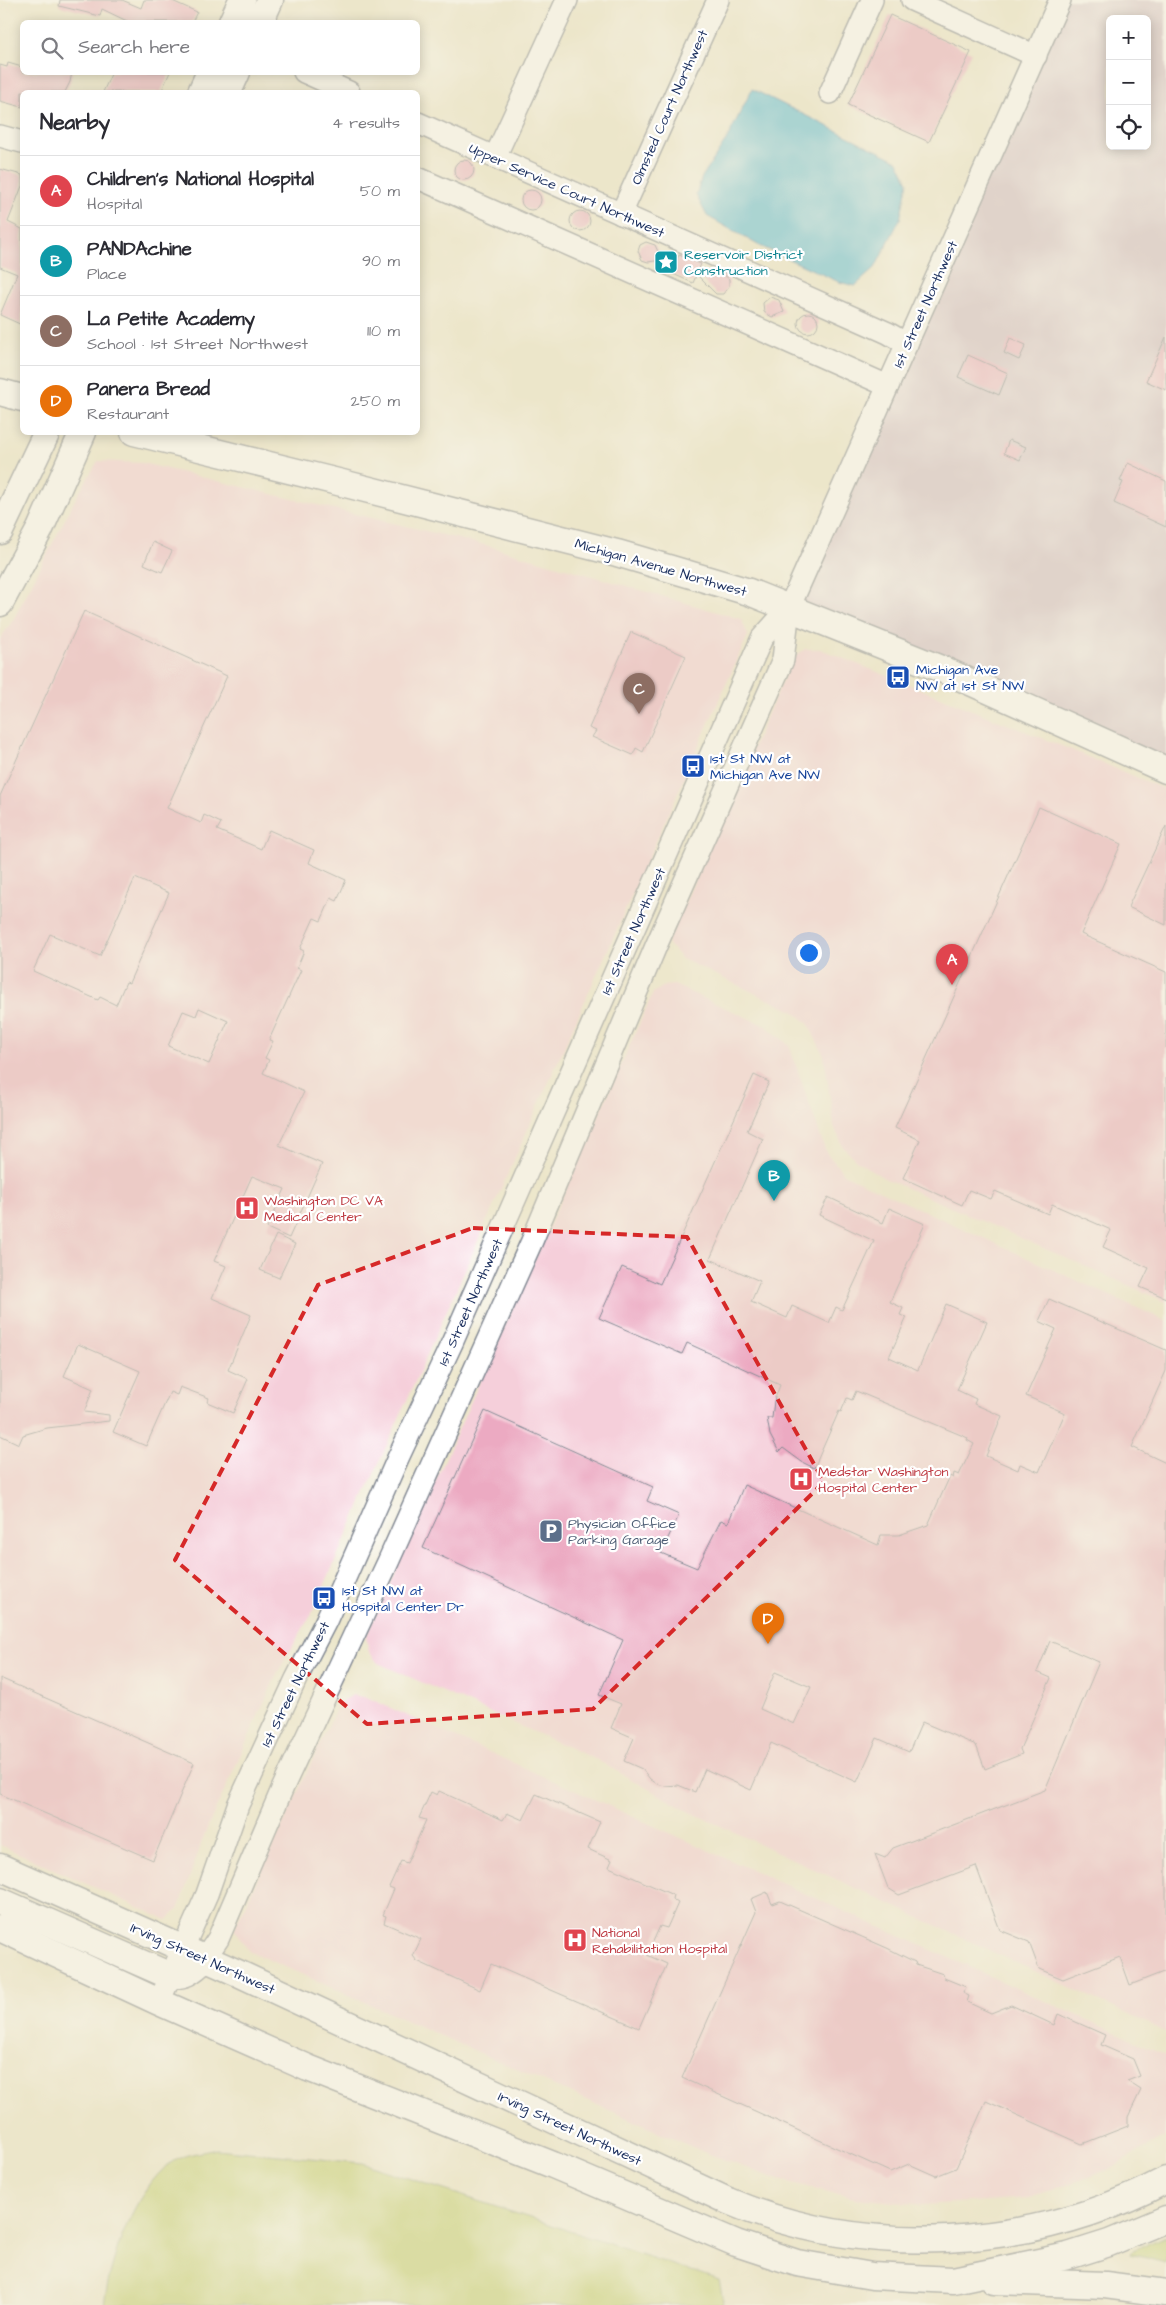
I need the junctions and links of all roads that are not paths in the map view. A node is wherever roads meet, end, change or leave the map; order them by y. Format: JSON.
{"nodes":[{"id":1,"x":242,"y":0,"type":"edge"},
{"id":2,"x":270,"y":0,"type":"edge"},
{"id":3,"x":568,"y":0,"type":"edge"},
{"id":4,"x":718,"y":0,"type":"edge"},
{"id":5,"x":872,"y":0,"type":"edge"},
{"id":6,"x":912,"y":0,"type":"edge"},
{"id":7,"x":1060,"y":0,"type":"edge"},
{"id":8,"x":233,"y":20,"type":"edge"},
{"id":9,"x":261,"y":20,"type":"edge"},
{"id":10,"x":1036,"y":56,"type":"junction"},
{"id":11,"x":209,"y":75,"type":"edge"},
{"id":12,"x":236,"y":75,"type":"edge"},
{"id":13,"x":311,"y":75,"type":"edge"},
{"id":14,"x":202,"y":90,"type":"edge"},
{"id":15,"x":229,"y":90,"type":"edge"},
{"id":16,"x":344,"y":90,"type":"edge"},
{"id":17,"x":830,"y":93,"type":"dead end"},
{"id":18,"x":420,"y":124,"type":"edge"},
{"id":19,"x":0,"y":136,"type":"edge"},
{"id":20,"x":20,"y":141,"type":"edge"},
{"id":21,"x":495,"y":157,"type":"junction"},
{"id":22,"x":420,"y":179,"type":"edge"},
{"id":23,"x":621,"y":214,"type":"junction"},
{"id":24,"x":907,"y":344,"type":"junction"},
{"id":25,"x":888,"y":386,"type":"junction"},
{"id":26,"x":0,"y":392,"type":"edge"},
{"id":27,"x":20,"y":397,"type":"edge"},
{"id":28,"x":46,"y":435,"type":"edge"},
{"id":29,"x":82,"y":435,"type":"edge"},
{"id":30,"x":146,"y":435,"type":"edge"},
{"id":31,"x":0,"y":531,"type":"edge"},
{"id":32,"x":0,"y":603,"type":"edge"},
{"id":33,"x":789,"y":608,"type":"junction"},
{"id":34,"x":1166,"y":770,"type":"edge"},
{"id":35,"x":0,"y":1867,"type":"edge"},
{"id":36,"x":0,"y":1901,"type":"edge"},
{"id":37,"x":0,"y":1928,"type":"edge"},
{"id":38,"x":194,"y":1954,"type":"junction"},
{"id":39,"x":171,"y":1975,"type":"junction"},
{"id":40,"x":159,"y":2002,"type":"junction"},
{"id":41,"x":1166,"y":2180,"type":"edge"},
{"id":42,"x":1166,"y":2219,"type":"edge"},
{"id":43,"x":953,"y":2280,"type":"junction"},
{"id":44,"x":1166,"y":2292,"type":"edge"}],
"edges":[{"from":1,"to":8,"type":"main road"},
{"from":2,"to":9,"type":"main road"},
{"from":3,"to":21,"type":"street"},
{"from":4,"to":23,"type":"street","name":"Olmsted Court Northwest"},
{"from":5,"to":17,"type":"street"},
{"from":6,"to":10,"type":"street"},
{"from":7,"to":10,"type":"street","name":"1st Street Northwest"},
{"from":10,"to":24,"type":"street","name":"1st Street Northwest"},
{"from":11,"to":14,"type":"main road"},
{"from":12,"to":15,"type":"main road"},
{"from":13,"to":16,"type":"street"},
{"from":18,"to":21,"type":"street","name":"Upper Service Court Northwest"},
{"from":19,"to":20,"type":"street"},
{"from":21,"to":23,"type":"street","name":"Upper Service Court Northwest"},
{"from":22,"to":25,"type":"street"},
{"from":23,"to":24,"type":"street","name":"Upper Service Court Northwest"},
{"from":24,"to":25,"type":"street","name":"1st Street Northwest"},
{"from":25,"to":33,"type":"street","name":"1st Street Northwest"},
{"from":26,"to":27,"type":"main road"},
{"from":28,"to":31,"type":"main road"},
{"from":29,"to":32,"type":"main road"},
{"from":30,"to":33,"type":"main road","name":"Michigan Avenue Northwest"},
{"from":33,"to":34,"type":"main road","name":"Michigan Avenue Northwest"},
{"from":33,"to":38,"type":"street","name":"1st Street Northwest"},
{"from":33,"to":38,"type":"street","name":"1st Street Northwest"},
{"from":35,"to":38,"type":"main road","name":"Irving Street Northwest"},
{"from":36,"to":39,"type":"main road"},
{"from":37,"to":40,"type":"main road"},
{"from":38,"to":39,"type":"main road"},
{"from":38,"to":41,"type":"main road","name":"Irving Street Northwest"},
{"from":39,"to":40,"type":"street"},
{"from":40,"to":43,"type":"main road"},
{"from":42,"to":43,"type":"main road"},
{"from":43,"to":44,"type":"main road"}]}
